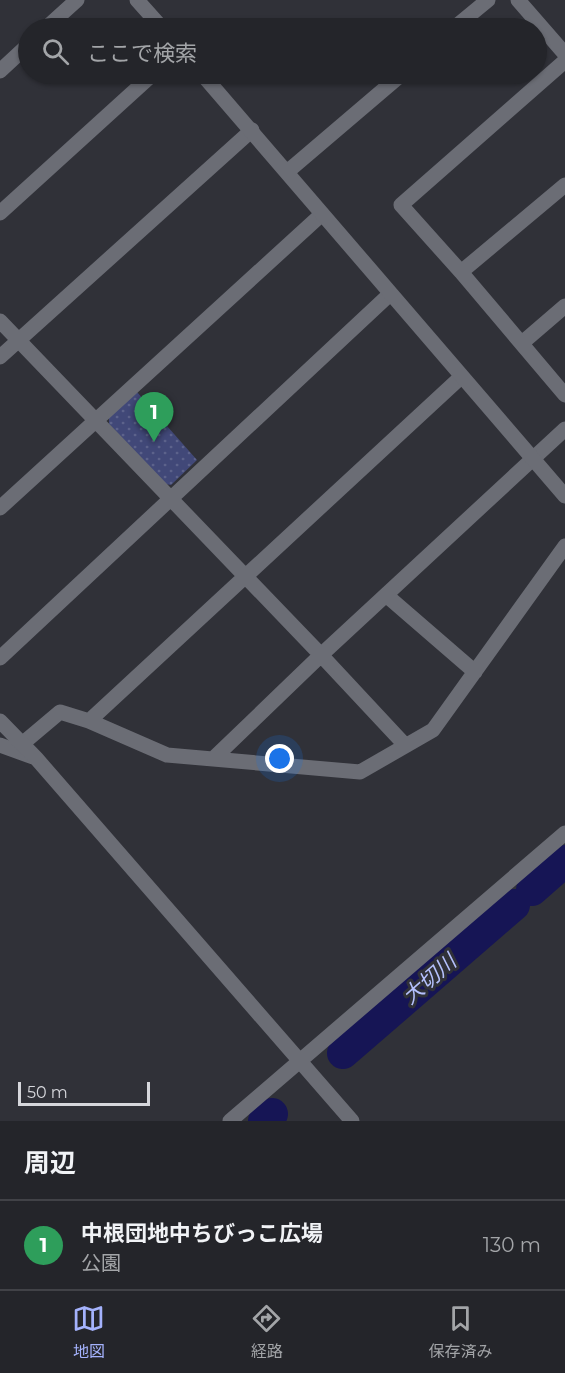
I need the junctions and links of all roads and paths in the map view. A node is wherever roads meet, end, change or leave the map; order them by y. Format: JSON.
{"nodes":[{"id":1,"x":77,"y":0,"type":"edge"},
{"id":2,"x":136,"y":0,"type":"edge"},
{"id":3,"x":488,"y":0,"type":"edge"},
{"id":4,"x":518,"y":0,"type":"edge"},
{"id":5,"x":57,"y":18,"type":"edge"},
{"id":6,"x":153,"y":18,"type":"edge"},
{"id":7,"x":466,"y":18,"type":"edge"},
{"id":8,"x":534,"y":18,"type":"edge"},
{"id":9,"x":547,"y":33,"type":"edge"},
{"id":10,"x":18,"y":54,"type":"edge"},
{"id":11,"x":565,"y":54,"type":"edge"},
{"id":12,"x":565,"y":62,"type":"edge"},
{"id":13,"x":0,"y":71,"type":"edge"},
{"id":14,"x":547,"y":78,"type":"edge"},
{"id":15,"x":142,"y":84,"type":"edge"},
{"id":16,"x":211,"y":84,"type":"edge"},
{"id":17,"x":390,"y":84,"type":"edge"},
{"id":18,"x":540,"y":84,"type":"edge"},
{"id":19,"x":252,"y":130,"type":"junction"},
{"id":20,"x":287,"y":172,"type":"junction"},
{"id":21,"x":565,"y":185,"type":"edge"},
{"id":22,"x":0,"y":213,"type":"edge"},
{"id":23,"x":322,"y":214,"type":"junction"},
{"id":24,"x":461,"y":272,"type":"junction"},
{"id":25,"x":390,"y":294,"type":"junction"},
{"id":26,"x":565,"y":306,"type":"edge"},
{"id":27,"x":0,"y":321,"type":"edge"},
{"id":28,"x":18,"y":341,"type":"junction"},
{"id":29,"x":522,"y":343,"type":"junction"},
{"id":30,"x":0,"y":357,"type":"edge"},
{"id":31,"x":461,"y":377,"type":"junction"},
{"id":32,"x":565,"y":395,"type":"edge"},
{"id":33,"x":95,"y":421,"type":"junction"},
{"id":34,"x":565,"y":429,"type":"edge"},
{"id":35,"x":533,"y":457,"type":"junction"},
{"id":36,"x":565,"y":496,"type":"edge"},
{"id":37,"x":170,"y":499,"type":"junction"},
{"id":38,"x":0,"y":507,"type":"edge"},
{"id":39,"x":565,"y":546,"type":"edge"},
{"id":40,"x":244,"y":576,"type":"junction"},
{"id":41,"x":386,"y":595,"type":"junction"},
{"id":42,"x":321,"y":655,"type":"junction"},
{"id":43,"x":0,"y":658,"type":"edge"},
{"id":44,"x":475,"y":672,"type":"junction"},
{"id":45,"x":0,"y":721,"type":"edge"},
{"id":46,"x":89,"y":721,"type":"junction"},
{"id":47,"x":22,"y":744,"type":"junction"},
{"id":48,"x":0,"y":745,"type":"edge"},
{"id":49,"x":405,"y":745,"type":"junction"},
{"id":50,"x":36,"y":758,"type":"junction"},
{"id":51,"x":214,"y":758,"type":"junction"},
{"id":52,"x":565,"y":833,"type":"edge"},
{"id":53,"x":299,"y":1061,"type":"junction"},
{"id":54,"x":230,"y":1121,"type":"edge"},
{"id":55,"x":352,"y":1121,"type":"edge"}],
"edges":[{"from":1,"to":5,"type":"street"},
{"from":2,"to":6,"type":"street"},
{"from":3,"to":7,"type":"street"},
{"from":4,"to":8,"type":"street"},
{"from":9,"to":11,"type":"street"},
{"from":10,"to":13,"type":"street"},
{"from":12,"to":14,"type":"street"},
{"from":15,"to":22,"type":"street"},
{"from":16,"to":19,"type":"street"},
{"from":17,"to":20,"type":"street"},
{"from":18,"to":24,"type":"street"},
{"from":19,"to":20,"type":"street"},
{"from":19,"to":28,"type":"street"},
{"from":20,"to":23,"type":"street"},
{"from":21,"to":24,"type":"street"},
{"from":23,"to":25,"type":"street"},
{"from":23,"to":33,"type":"street"},
{"from":24,"to":29,"type":"street"},
{"from":25,"to":31,"type":"street"},
{"from":25,"to":37,"type":"street"},
{"from":26,"to":29,"type":"street"},
{"from":27,"to":28,"type":"street"},
{"from":28,"to":30,"type":"street"},
{"from":28,"to":33,"type":"street"},
{"from":29,"to":32,"type":"street"},
{"from":31,"to":35,"type":"street"},
{"from":31,"to":40,"type":"street"},
{"from":33,"to":37,"type":"street"},
{"from":33,"to":38,"type":"street"},
{"from":34,"to":35,"type":"street"},
{"from":35,"to":36,"type":"street"},
{"from":35,"to":41,"type":"street"},
{"from":37,"to":40,"type":"street"},
{"from":37,"to":43,"type":"street"},
{"from":39,"to":44,"type":"street"},
{"from":40,"to":42,"type":"street"},
{"from":40,"to":46,"type":"street"},
{"from":41,"to":42,"type":"street"},
{"from":41,"to":44,"type":"street"},
{"from":42,"to":49,"type":"street"},
{"from":42,"to":51,"type":"street"},
{"from":44,"to":49,"type":"street"},
{"from":45,"to":47,"type":"street"},
{"from":46,"to":47,"type":"street"},
{"from":46,"to":51,"type":"street"},
{"from":47,"to":50,"type":"street"},
{"from":48,"to":50,"type":"street"},
{"from":49,"to":51,"type":"street"},
{"from":50,"to":53,"type":"street"},
{"from":52,"to":53,"type":"street"},
{"from":53,"to":54,"type":"street"},
{"from":53,"to":55,"type":"street"}]}
